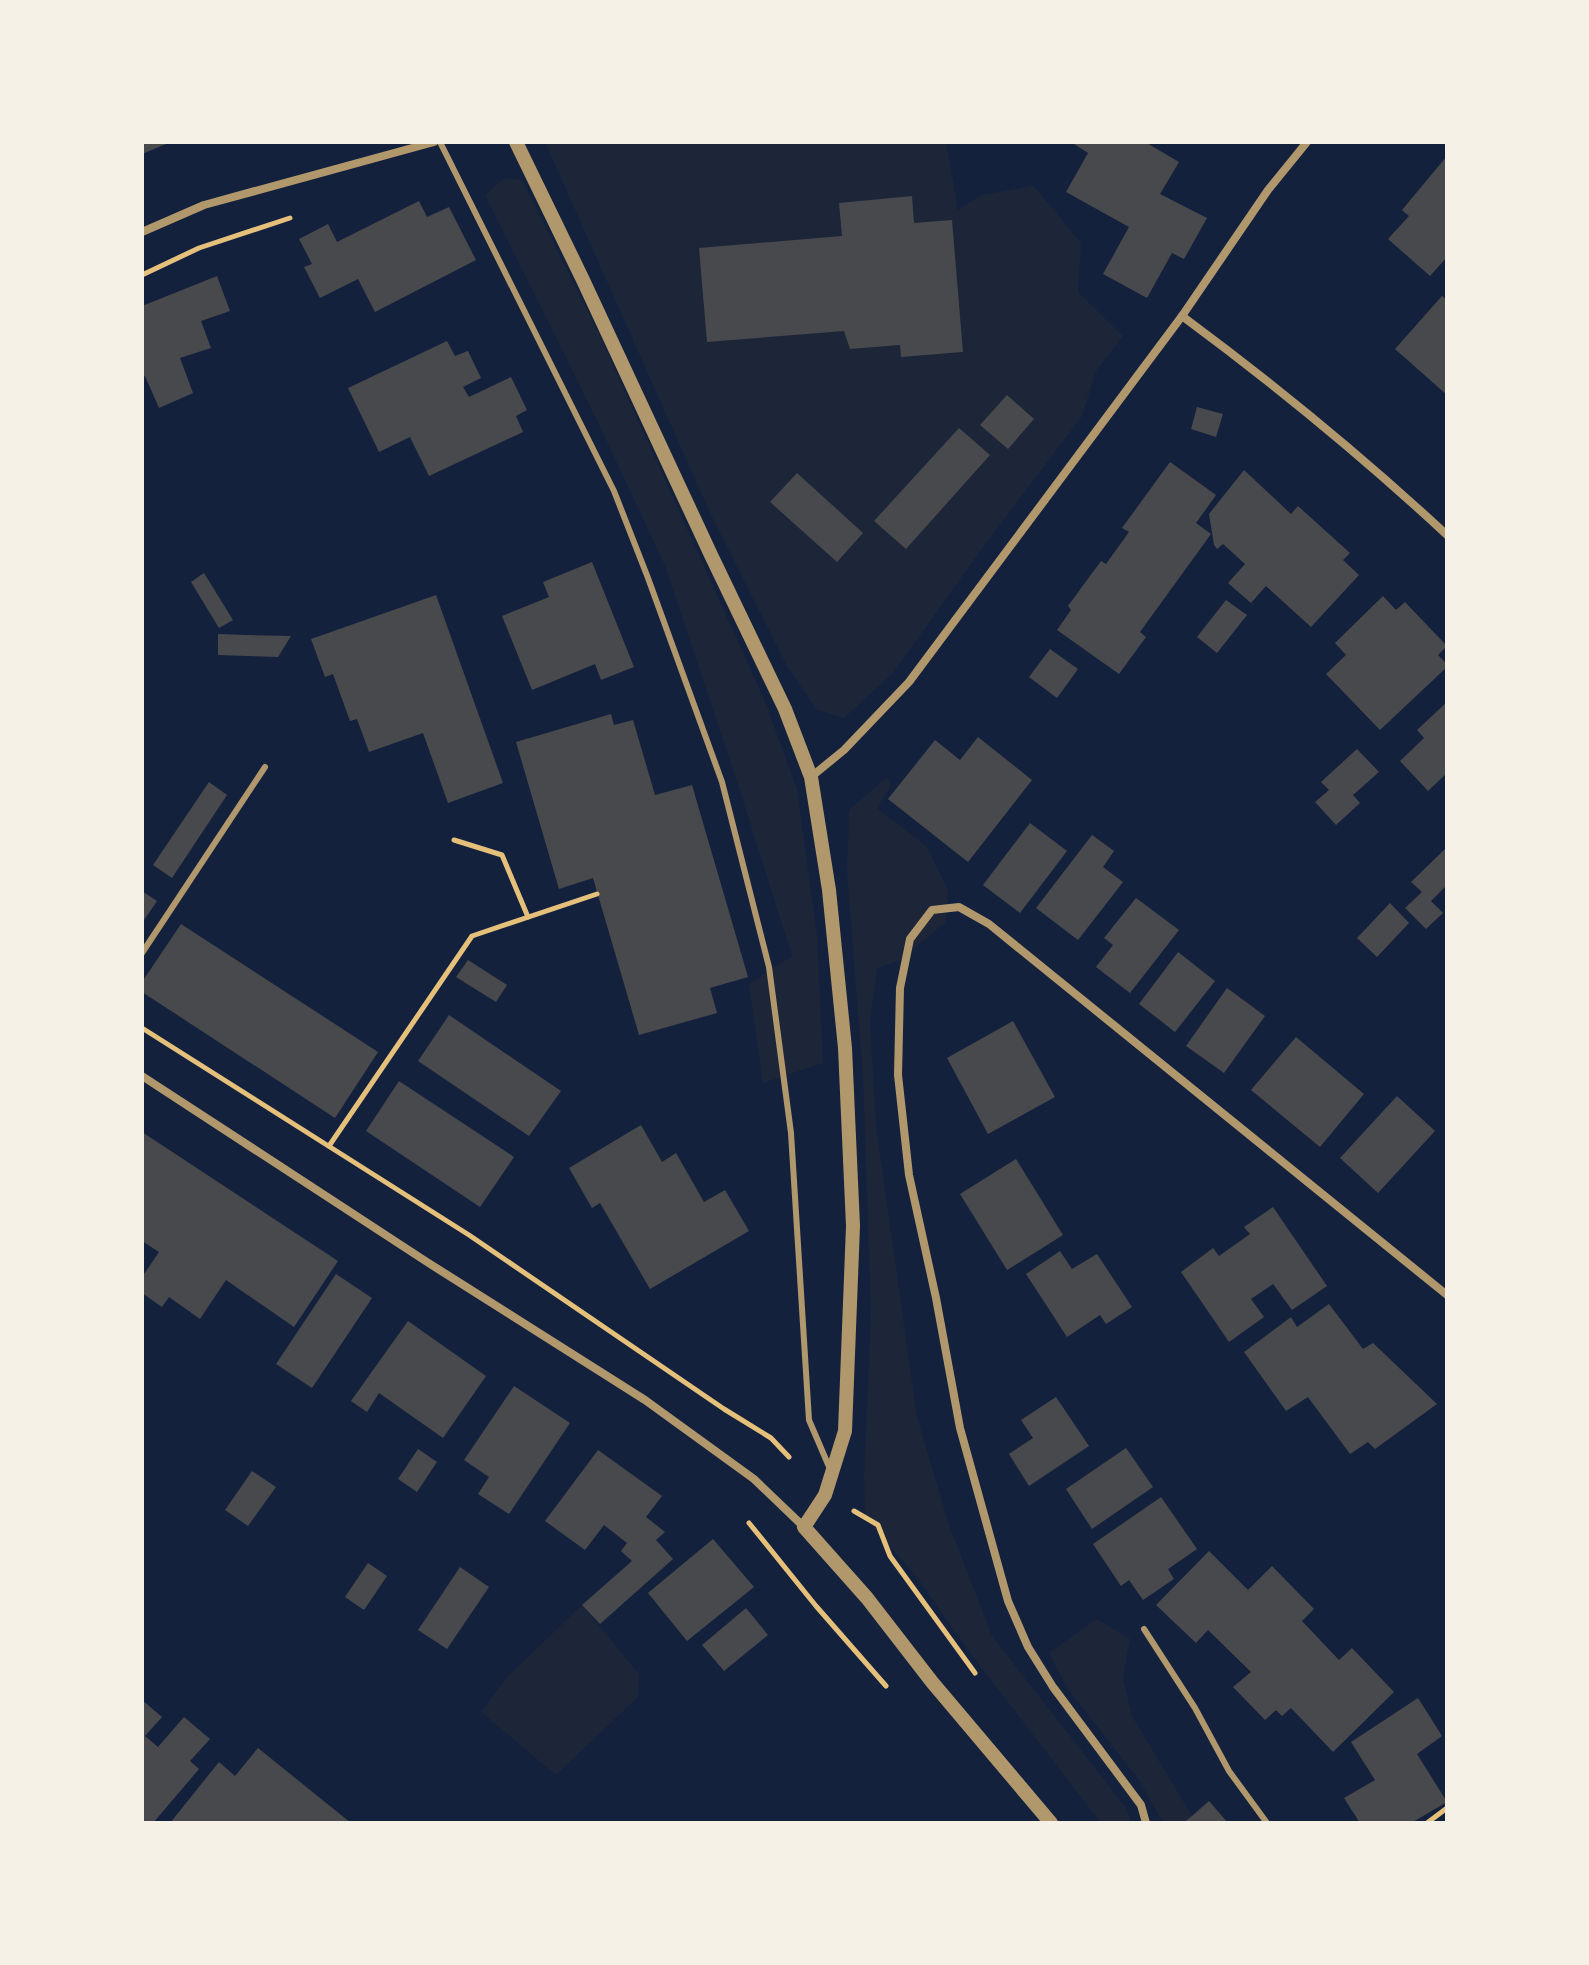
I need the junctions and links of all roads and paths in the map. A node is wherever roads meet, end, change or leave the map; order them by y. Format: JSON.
{"nodes":[{"id":1,"x":434,"y":142,"type":"edge"},
{"id":2,"x":440,"y":142,"type":"edge"},
{"id":3,"x":516,"y":142,"type":"edge"},
{"id":4,"x":1307,"y":142,"type":"edge"},
{"id":5,"x":295,"y":217,"type":"dead end"},
{"id":6,"x":142,"y":232,"type":"edge"},
{"id":7,"x":142,"y":275,"type":"edge"},
{"id":8,"x":1182,"y":316,"type":"junction"},
{"id":9,"x":1447,"y":535,"type":"edge"},
{"id":10,"x":265,"y":767,"type":"dead end"},
{"id":11,"x":811,"y":777,"type":"junction"},
{"id":12,"x":454,"y":840,"type":"dead end"},
{"id":13,"x":597,"y":894,"type":"dead end"},
{"id":14,"x":528,"y":917,"type":"junction"},
{"id":15,"x":142,"y":953,"type":"edge"},
{"id":16,"x":142,"y":1076,"type":"edge"},
{"id":17,"x":329,"y":1146,"type":"dead end"},
{"id":18,"x":1447,"y":1295,"type":"edge"},
{"id":19,"x":832,"y":1472,"type":"junction"},
{"id":20,"x":749,"y":1523,"type":"dead end"},
{"id":21,"x":804,"y":1527,"type":"junction"},
{"id":22,"x":1144,"y":1629,"type":"dead end"},
{"id":23,"x":887,"y":1688,"type":"dead end"},
{"id":24,"x":1447,"y":1808,"type":"edge"},
{"id":25,"x":1051,"y":1823,"type":"edge"},
{"id":26,"x":1146,"y":1823,"type":"edge"},
{"id":27,"x":1267,"y":1823,"type":"edge"},
{"id":28,"x":1427,"y":1823,"type":"edge"}],
"edges":[{"from":1,"to":6,"type":"street"},
{"from":2,"to":19,"type":"lane"},
{"from":3,"to":11,"type":"street"},
{"from":4,"to":8,"type":"street"},
{"from":5,"to":7,"type":"path"},
{"from":8,"to":9,"type":"street"},
{"from":8,"to":11,"type":"street"},
{"from":10,"to":15,"type":"lane"},
{"from":11,"to":19,"type":"street"},
{"from":12,"to":14,"type":"path"},
{"from":13,"to":14,"type":"path"},
{"from":14,"to":17,"type":"path"},
{"from":16,"to":21,"type":"street"},
{"from":18,"to":26,"type":"street"},
{"from":19,"to":21,"type":"street"},
{"from":20,"to":23,"type":"path"},
{"from":21,"to":25,"type":"street"},
{"from":22,"to":27,"type":"lane"},
{"from":24,"to":28,"type":"path"}]}
